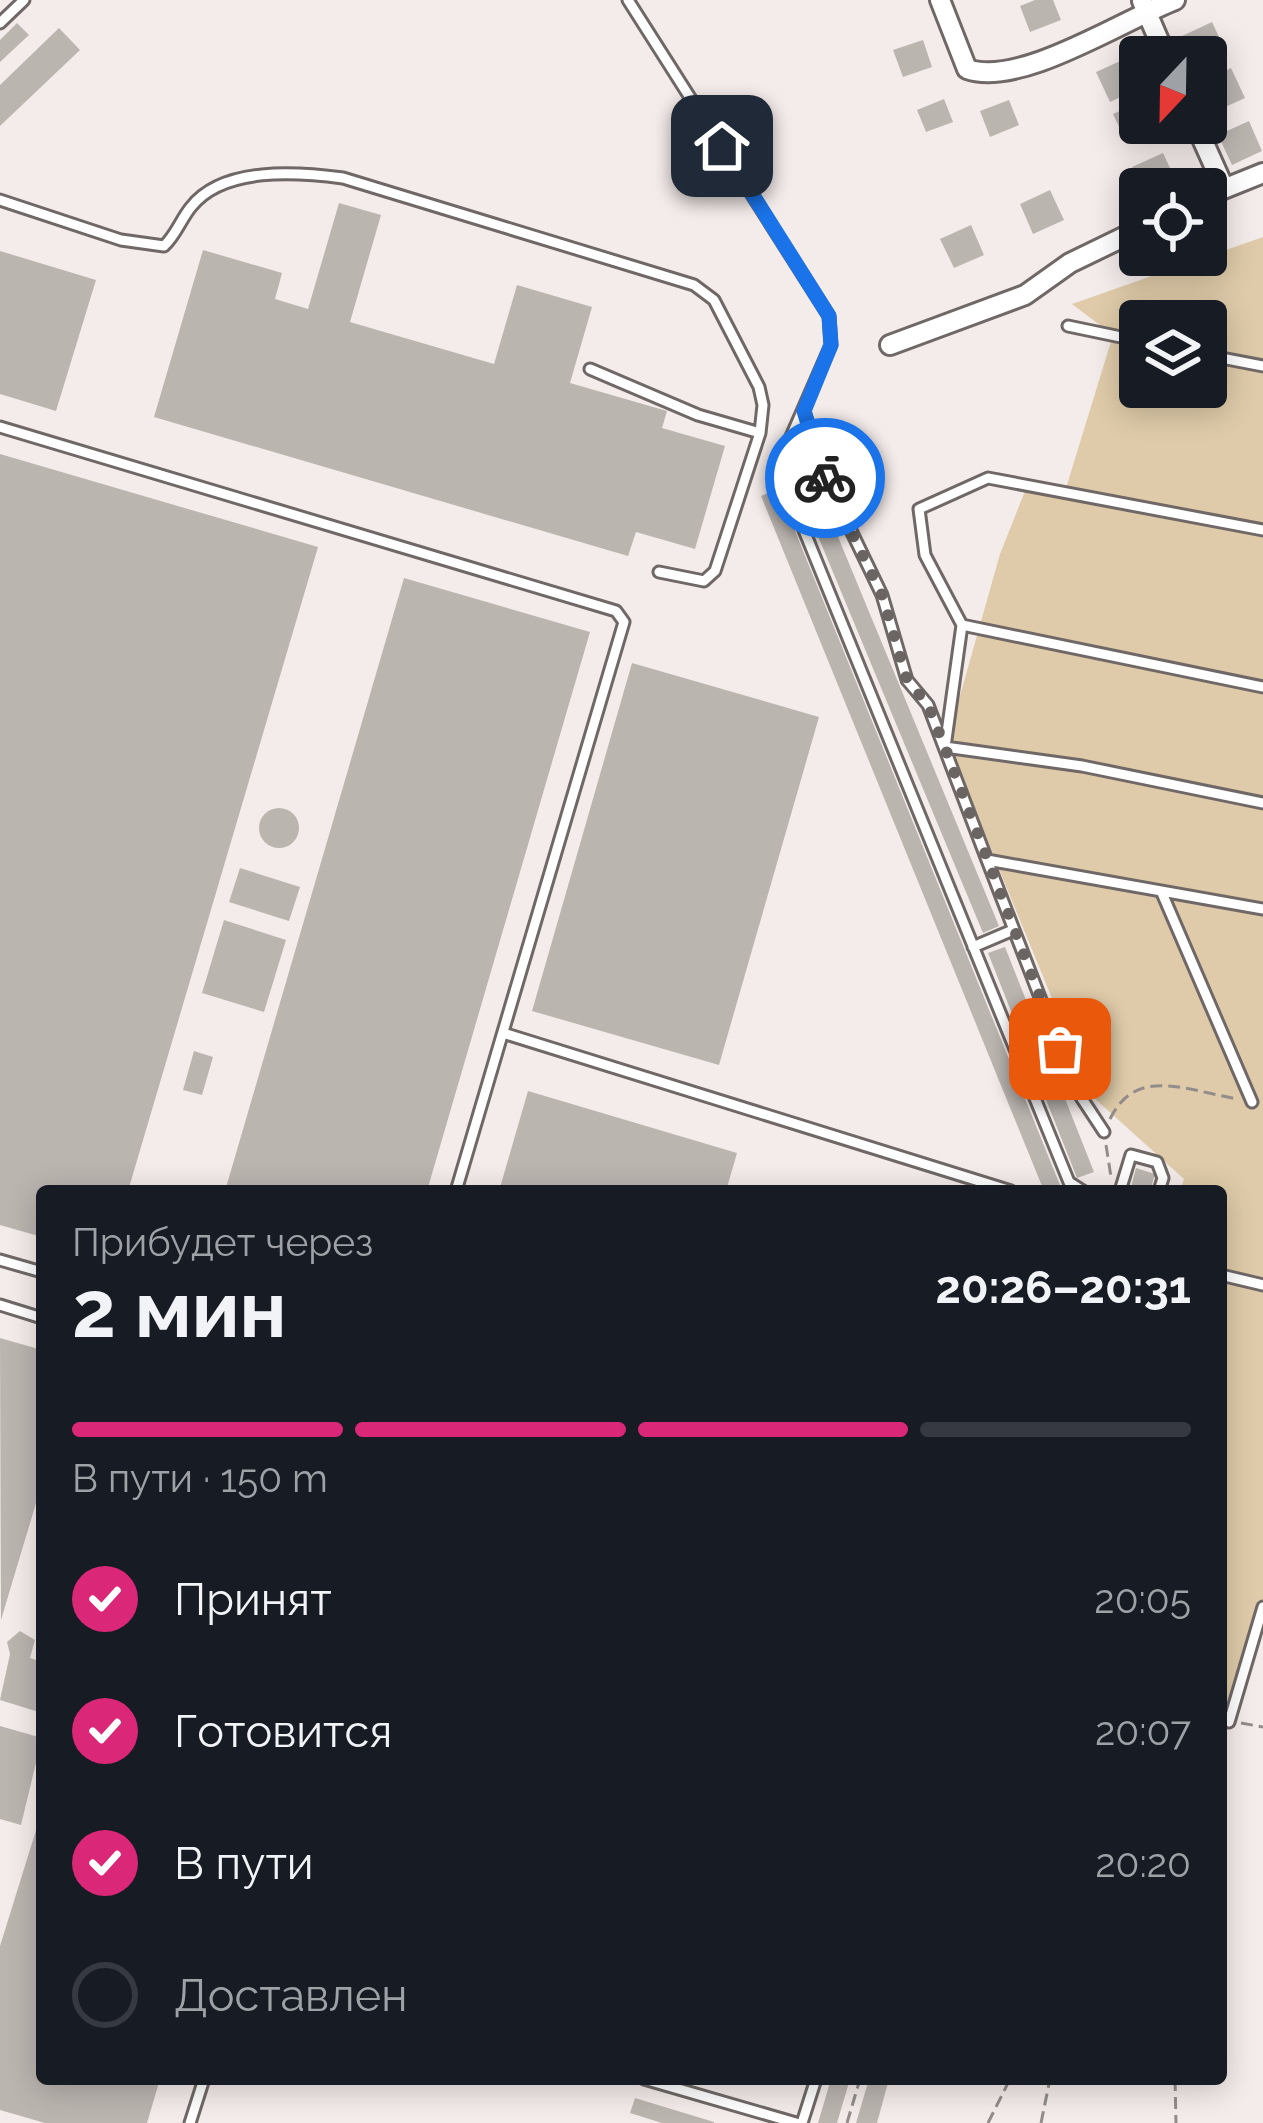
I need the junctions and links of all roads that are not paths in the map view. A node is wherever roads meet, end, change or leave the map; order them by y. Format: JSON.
{"nodes":[{"id":1,"x":24,"y":0,"type":"edge"},
{"id":2,"x":628,"y":0,"type":"edge"},
{"id":3,"x":940,"y":0,"type":"edge"},
{"id":4,"x":1175,"y":0,"type":"edge"},
{"id":5,"x":1144,"y":6,"type":"edge"},
{"id":6,"x":0,"y":23,"type":"edge"},
{"id":7,"x":1157,"y":36,"type":"edge"},
{"id":8,"x":1263,"y":173,"type":"edge"},
{"id":9,"x":1227,"y":187,"type":"edge"},
{"id":10,"x":0,"y":200,"type":"edge"},
{"id":11,"x":1119,"y":239,"type":"edge"},
{"id":12,"x":1068,"y":326,"type":"dead end"},
{"id":13,"x":1119,"y":337,"type":"edge"},
{"id":14,"x":890,"y":345,"type":"dead end"},
{"id":15,"x":1227,"y":359,"type":"edge"},
{"id":16,"x":1263,"y":366,"type":"edge"},
{"id":17,"x":590,"y":369,"type":"dead end"},
{"id":18,"x":804,"y":411,"type":"junction"},
{"id":19,"x":0,"y":427,"type":"edge"},
{"id":20,"x":760,"y":433,"type":"junction"},
{"id":21,"x":1263,"y":530,"type":"edge"},
{"id":22,"x":659,"y":572,"type":"dead end"},
{"id":23,"x":962,"y":625,"type":"junction"},
{"id":24,"x":1263,"y":687,"type":"edge"},
{"id":25,"x":945,"y":748,"type":"junction"},
{"id":26,"x":1263,"y":803,"type":"edge"},
{"id":27,"x":986,"y":860,"type":"junction"},
{"id":28,"x":1162,"y":893,"type":"junction"},
{"id":29,"x":1263,"y":909,"type":"edge"},
{"id":30,"x":1013,"y":930,"type":"junction"},
{"id":31,"x":973,"y":946,"type":"junction"},
{"id":32,"x":503,"y":1033,"type":"junction"},
{"id":33,"x":1252,"y":1102,"type":"road end"},
{"id":34,"x":1103,"y":1132,"type":"road end"},
{"id":35,"x":458,"y":1185,"type":"edge"},
{"id":36,"x":992,"y":1185,"type":"edge"},
{"id":37,"x":1074,"y":1185,"type":"edge"},
{"id":38,"x":1118,"y":1185,"type":"edge"},
{"id":39,"x":1161,"y":1185,"type":"edge"},
{"id":40,"x":0,"y":1260,"type":"edge"},
{"id":41,"x":36,"y":1271,"type":"edge"},
{"id":42,"x":1227,"y":1276,"type":"edge"},
{"id":43,"x":1263,"y":1285,"type":"edge"},
{"id":44,"x":0,"y":1305,"type":"edge"},
{"id":45,"x":36,"y":1316,"type":"edge"},
{"id":46,"x":1263,"y":1607,"type":"edge"},
{"id":47,"x":1229,"y":1722,"type":"dead end"},
{"id":48,"x":202,"y":2085,"type":"edge"},
{"id":49,"x":665,"y":2085,"type":"edge"},
{"id":50,"x":814,"y":2085,"type":"edge"},
{"id":51,"x":190,"y":2123,"type":"edge"},
{"id":52,"x":799,"y":2123,"type":"edge"}],
"edges":[{"from":1,"to":6,"type":"lane"},
{"from":2,"to":18,"type":"lane"},
{"from":3,"to":5,"type":"street"},
{"from":4,"to":5,"type":"street"},
{"from":5,"to":7,"type":"street"},
{"from":8,"to":9,"type":"street"},
{"from":10,"to":20,"type":"lane"},
{"from":11,"to":14,"type":"street"},
{"from":12,"to":13,"type":"lane"},
{"from":15,"to":16,"type":"lane"},
{"from":17,"to":20,"type":"lane"},
{"from":18,"to":25,"type":"lane"},
{"from":18,"to":31,"type":"lane"},
{"from":19,"to":32,"type":"lane"},
{"from":20,"to":22,"type":"lane"},
{"from":21,"to":23,"type":"lane"},
{"from":23,"to":24,"type":"lane"},
{"from":23,"to":25,"type":"lane"},
{"from":25,"to":26,"type":"lane"},
{"from":25,"to":27,"type":"lane"},
{"from":27,"to":28,"type":"lane"},
{"from":27,"to":30,"type":"lane"},
{"from":28,"to":29,"type":"lane"},
{"from":28,"to":33,"type":"lane"},
{"from":30,"to":31,"type":"lane"},
{"from":30,"to":34,"type":"lane"},
{"from":31,"to":37,"type":"lane"},
{"from":32,"to":35,"type":"lane"},
{"from":32,"to":36,"type":"lane"},
{"from":38,"to":39,"type":"lane"},
{"from":40,"to":41,"type":"lane"},
{"from":42,"to":43,"type":"lane"},
{"from":44,"to":45,"type":"lane"},
{"from":46,"to":47,"type":"lane"},
{"from":48,"to":51,"type":"lane"},
{"from":49,"to":52,"type":"lane"},
{"from":50,"to":52,"type":"lane"}]}
